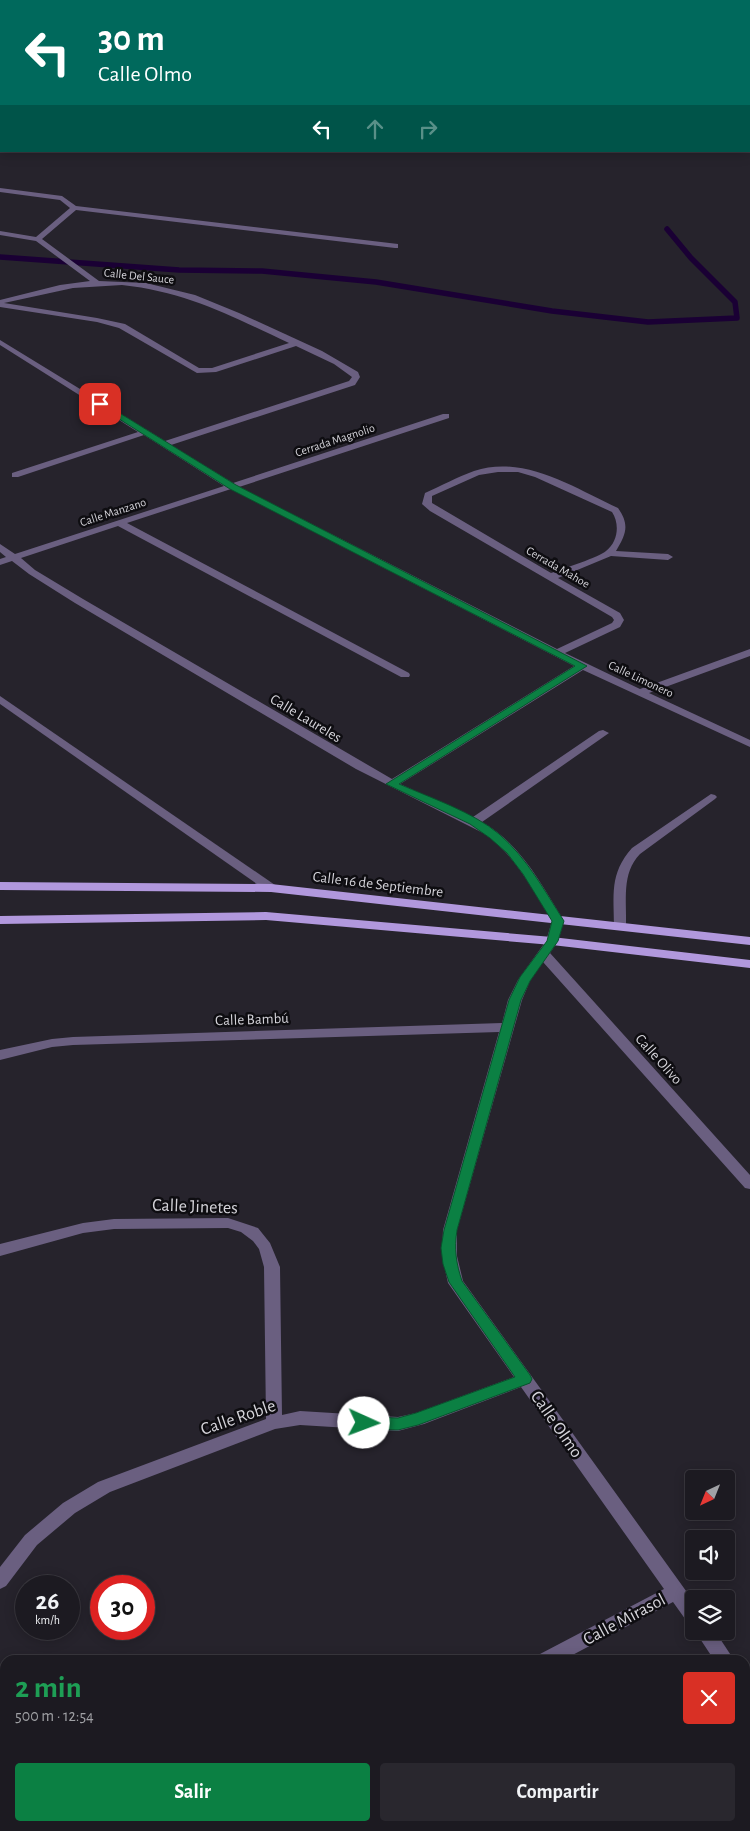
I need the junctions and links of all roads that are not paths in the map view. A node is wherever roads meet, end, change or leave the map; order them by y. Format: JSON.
{"nodes":[{"id":1,"x":0,"y":190,"type":"edge"},
{"id":2,"x":74,"y":208,"type":"junction"},
{"id":3,"x":0,"y":233,"type":"edge"},
{"id":4,"x":38,"y":239,"type":"junction"},
{"id":5,"x":395,"y":246,"type":"dead end"},
{"id":6,"x":97,"y":283,"type":"junction"},
{"id":7,"x":0,"y":304,"type":"edge"},
{"id":8,"x":296,"y":343,"type":"junction"},
{"id":9,"x":2,"y":345,"type":"edge"},
{"id":10,"x":446,"y":416,"type":"dead end"},
{"id":11,"x":146,"y":432,"type":"junction"},
{"id":12,"x":165,"y":444,"type":"junction"},
{"id":13,"x":15,"y":475,"type":"dead end"},
{"id":14,"x":233,"y":487,"type":"junction"},
{"id":15,"x":119,"y":523,"type":"junction"},
{"id":16,"x":0,"y":546,"type":"edge"},
{"id":17,"x":610,"y":553,"type":"junction"},
{"id":18,"x":14,"y":558,"type":"junction"},
{"id":19,"x":668,"y":558,"type":"dead end"},
{"id":20,"x":0,"y":562,"type":"edge"},
{"id":21,"x":551,"y":577,"type":"junction"},
{"id":22,"x":750,"y":652,"type":"edge"},
{"id":23,"x":557,"y":653,"type":"junction"},
{"id":24,"x":582,"y":666,"type":"junction"},
{"id":25,"x":405,"y":675,"type":"dead end"},
{"id":26,"x":640,"y":692,"type":"junction"},
{"id":27,"x":0,"y":699,"type":"edge"},
{"id":28,"x":602,"y":733,"type":"dead end"},
{"id":29,"x":750,"y":744,"type":"edge"},
{"id":30,"x":392,"y":784,"type":"junction"},
{"id":31,"x":711,"y":797,"type":"dead end"},
{"id":32,"x":474,"y":822,"type":"junction"},
{"id":33,"x":0,"y":886,"type":"edge"},
{"id":34,"x":271,"y":888,"type":"junction"},
{"id":35,"x":0,"y":920,"type":"edge"},
{"id":36,"x":558,"y":921,"type":"junction"},
{"id":37,"x":620,"y":927,"type":"junction"},
{"id":38,"x":552,"y":941,"type":"junction"},
{"id":39,"x":750,"y":942,"type":"edge"},
{"id":40,"x":544,"y":955,"type":"junction"},
{"id":41,"x":750,"y":964,"type":"edge"},
{"id":42,"x":506,"y":1027,"type":"junction"},
{"id":43,"x":0,"y":1055,"type":"edge"},
{"id":44,"x":750,"y":1184,"type":"edge"},
{"id":45,"x":0,"y":1250,"type":"edge"},
{"id":46,"x":525,"y":1379,"type":"junction"},
{"id":47,"x":274,"y":1423,"type":"junction"},
{"id":48,"x":0,"y":1581,"type":"edge"},
{"id":49,"x":675,"y":1592,"type":"junction"},
{"id":50,"x":685,"y":1605,"type":"edge"},
{"id":51,"x":711,"y":1640,"type":"edge"},
{"id":52,"x":555,"y":1655,"type":"edge"},
{"id":53,"x":721,"y":1655,"type":"edge"}],
"edges":[{"from":1,"to":2,"type":"street"},
{"from":2,"to":4,"type":"street"},
{"from":2,"to":5,"type":"street"},
{"from":3,"to":4,"type":"street"},
{"from":4,"to":6,"type":"street"},
{"from":6,"to":7,"type":"street","name":"Calle Del Sauce"},
{"from":6,"to":8,"type":"street","name":"Calle Del Sauce"},
{"from":7,"to":8,"type":"street"},
{"from":8,"to":12,"type":"street","name":"Calle Del Sauce"},
{"from":9,"to":11,"type":"street","name":"Calle Limonero"},
{"from":10,"to":14,"type":"street","name":"Cerrada Magnolio"},
{"from":11,"to":12,"type":"street","name":"Calle Limonero"},
{"from":11,"to":13,"type":"street"},
{"from":12,"to":14,"type":"street","name":"Calle Limonero"},
{"from":14,"to":15,"type":"street","name":"Calle Manzano"},
{"from":14,"to":23,"type":"street","name":"Calle Limonero"},
{"from":15,"to":18,"type":"street","name":"Calle Manzano"},
{"from":15,"to":25,"type":"street"},
{"from":16,"to":18,"type":"street","name":"Calle Laureles"},
{"from":17,"to":19,"type":"street"},
{"from":17,"to":21,"type":"street"},
{"from":17,"to":21,"type":"street","name":"Cerrada Mahoe"},
{"from":18,"to":20,"type":"street","name":"Calle Manzano"},
{"from":18,"to":30,"type":"street","name":"Calle Laureles"},
{"from":21,"to":23,"type":"street","name":"Cerrada Mahoe"},
{"from":22,"to":26,"type":"street"},
{"from":23,"to":24,"type":"street","name":"Calle Limonero"},
{"from":24,"to":26,"type":"street","name":"Calle Limonero"},
{"from":24,"to":30,"type":"street"},
{"from":26,"to":29,"type":"street","name":"Calle Limonero"},
{"from":27,"to":34,"type":"street"},
{"from":28,"to":32,"type":"street"},
{"from":30,"to":32,"type":"street","name":"Calle Laureles"},
{"from":31,"to":37,"type":"street"},
{"from":32,"to":36,"type":"street","name":"Calle Laureles"},
{"from":33,"to":34,"type":"main road","name":"Calle 16 de Septiembre"},
{"from":34,"to":36,"type":"main road","name":"Calle 16 de Septiembre"},
{"from":35,"to":38,"type":"main road"},
{"from":36,"to":37,"type":"main road","name":"Calle 16 de Septiembre"},
{"from":36,"to":38,"type":"street"},
{"from":37,"to":39,"type":"main road","name":"Calle 16 de Septiembre"},
{"from":38,"to":40,"type":"street","name":"Calle Olmo"},
{"from":38,"to":41,"type":"main road"},
{"from":40,"to":42,"type":"street","name":"Calle Olmo"},
{"from":40,"to":44,"type":"street","name":"Calle Olivo"},
{"from":42,"to":43,"type":"street","name":"Calle Bambú"},
{"from":42,"to":46,"type":"street","name":"Calle Olmo"},
{"from":45,"to":47,"type":"street","name":"Calle Jinetes"},
{"from":46,"to":47,"type":"street","name":"Calle Roble"},
{"from":46,"to":49,"type":"street","name":"Calle Olmo"},
{"from":47,"to":48,"type":"street","name":"Calle Roble"},
{"from":49,"to":50,"type":"street","name":"Calle Olmo"},
{"from":49,"to":52,"type":"street","name":"Calle Mirasol"},
{"from":51,"to":53,"type":"street"}]}
